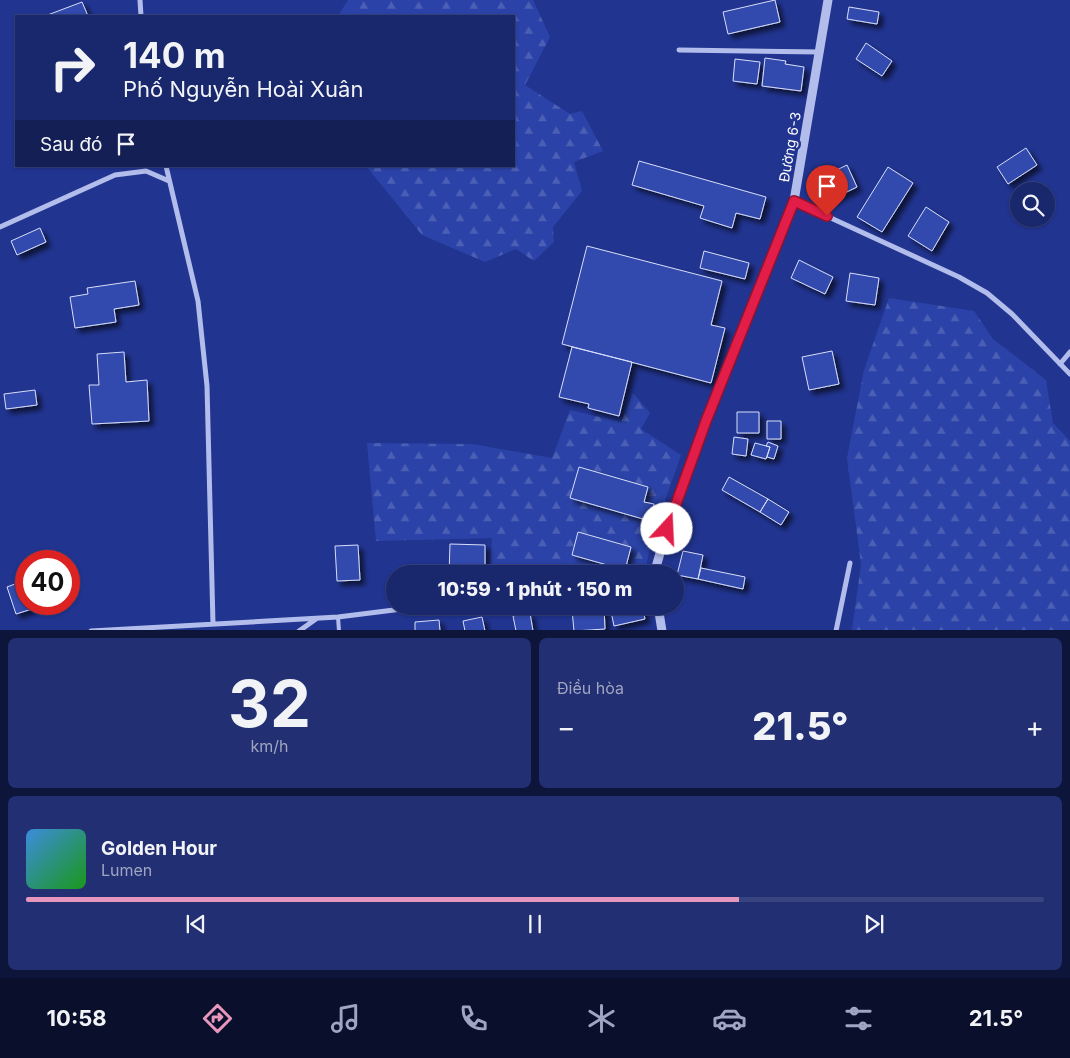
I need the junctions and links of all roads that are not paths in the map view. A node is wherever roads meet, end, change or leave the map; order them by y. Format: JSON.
{"nodes":[{"id":1,"x":140,"y":0,"type":"edge"},
{"id":2,"x":828,"y":0,"type":"edge"},
{"id":3,"x":140,"y":15,"type":"edge"},
{"id":4,"x":679,"y":50,"type":"dead end"},
{"id":5,"x":821,"y":52,"type":"junction"},
{"id":6,"x":166,"y":167,"type":"edge"},
{"id":7,"x":169,"y":181,"type":"junction"},
{"id":8,"x":794,"y":201,"type":"junction"},
{"id":9,"x":0,"y":226,"type":"edge"},
{"id":10,"x":1070,"y":352,"type":"edge"},
{"id":11,"x":1060,"y":364,"type":"junction"},
{"id":12,"x":1070,"y":374,"type":"edge"},
{"id":13,"x":850,"y":563,"type":"dead end"},
{"id":14,"x":657,"y":565,"type":"edge"},
{"id":15,"x":386,"y":611,"type":"edge"},
{"id":16,"x":660,"y":615,"type":"edge"},
{"id":17,"x":338,"y":617,"type":"junction"},
{"id":18,"x":316,"y":619,"type":"junction"},
{"id":19,"x":213,"y":624,"type":"junction"},
{"id":20,"x":91,"y":630,"type":"edge"},
{"id":21,"x":299,"y":630,"type":"edge"},
{"id":22,"x":339,"y":630,"type":"edge"},
{"id":23,"x":662,"y":630,"type":"edge"},
{"id":24,"x":836,"y":630,"type":"edge"}],
"edges":[{"from":1,"to":3,"type":"street"},
{"from":2,"to":5,"type":"street","name":"Đường 6-3"},
{"from":4,"to":5,"type":"street"},
{"from":5,"to":8,"type":"street","name":"Đường 6-3"},
{"from":6,"to":7,"type":"street"},
{"from":7,"to":9,"type":"street"},
{"from":7,"to":19,"type":"street"},
{"from":8,"to":11,"type":"street"},
{"from":8,"to":14,"type":"street","name":"Đường 6-3"},
{"from":10,"to":11,"type":"street"},
{"from":11,"to":12,"type":"street"},
{"from":13,"to":24,"type":"street"},
{"from":15,"to":17,"type":"street"},
{"from":16,"to":23,"type":"street"},
{"from":17,"to":18,"type":"street"},
{"from":17,"to":22,"type":"lane"},
{"from":18,"to":19,"type":"street"},
{"from":18,"to":21,"type":"street"},
{"from":19,"to":20,"type":"street"}]}
